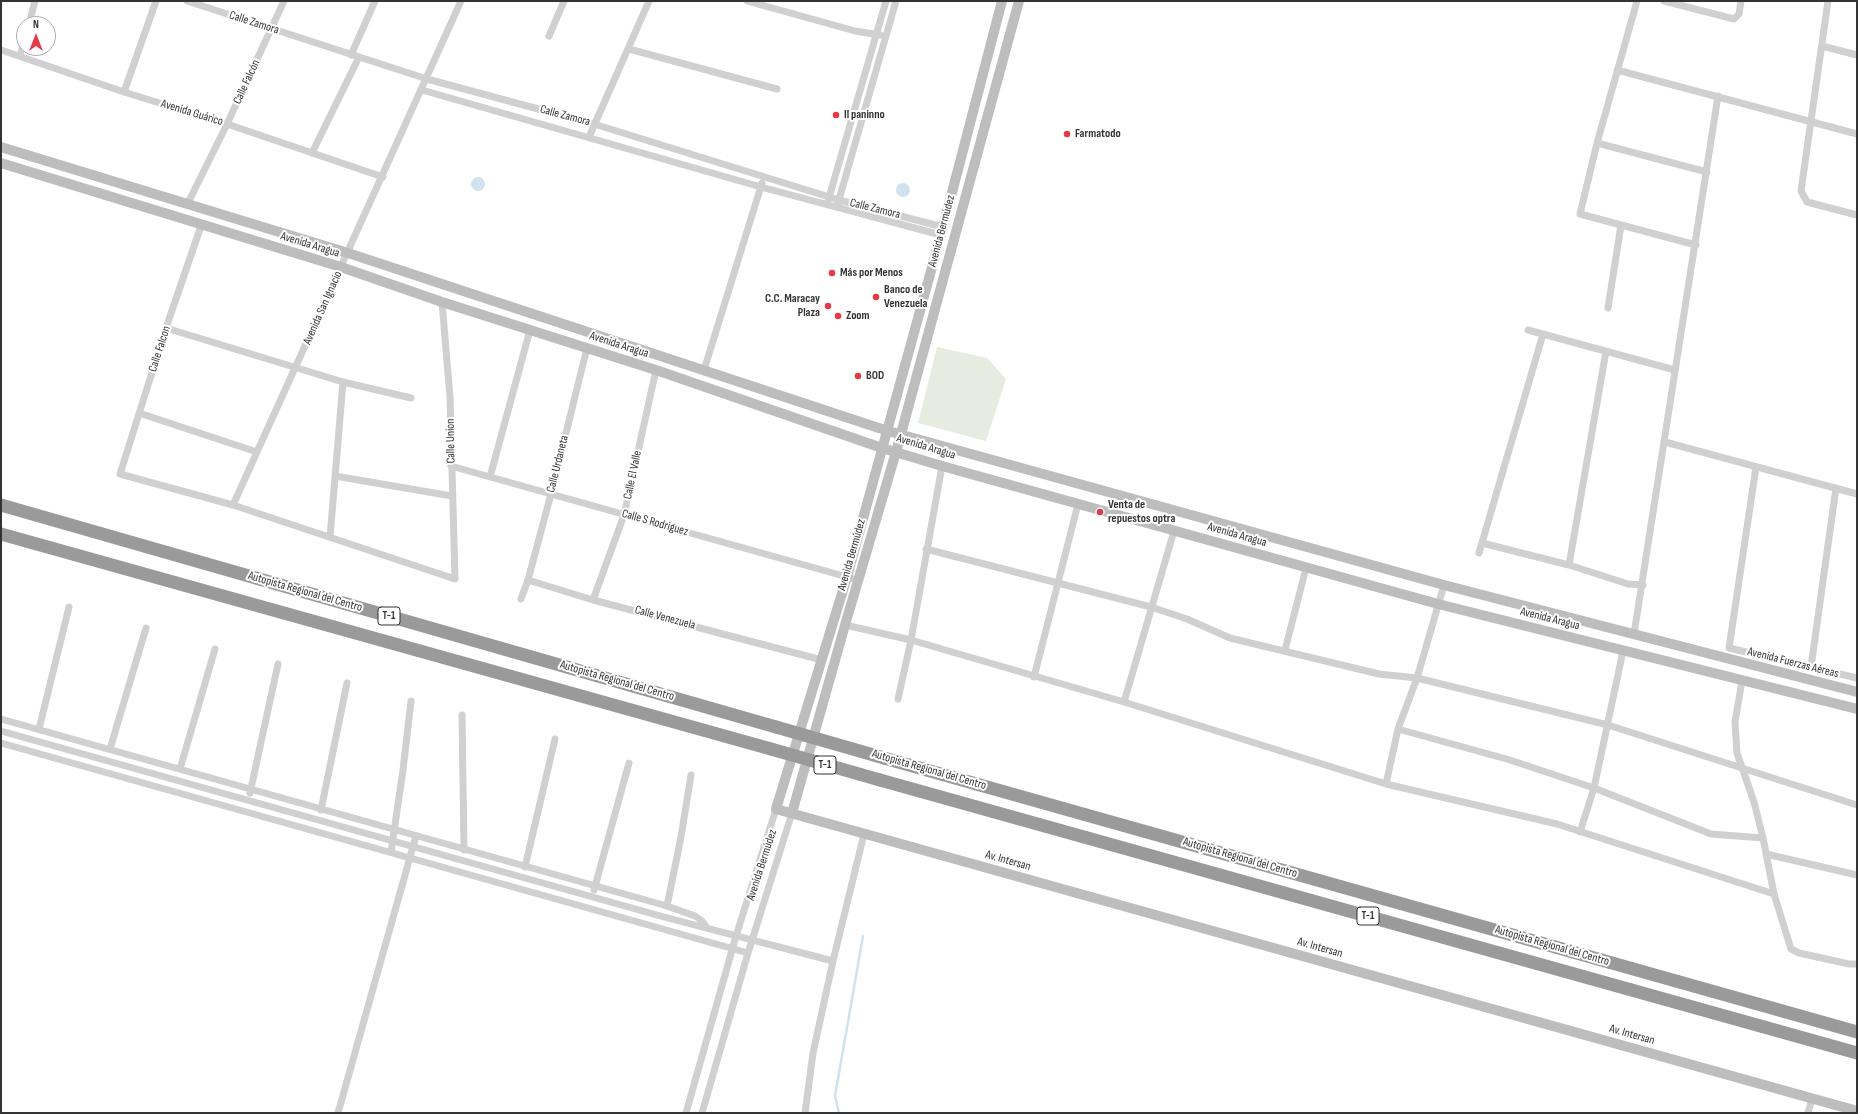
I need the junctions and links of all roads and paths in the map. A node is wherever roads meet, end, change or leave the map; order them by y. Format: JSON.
{"nodes":[{"id":1,"x":35,"y":1,"type":"edge"},
{"id":2,"x":156,"y":1,"type":"edge"},
{"id":3,"x":187,"y":1,"type":"edge"},
{"id":4,"x":284,"y":1,"type":"edge"},
{"id":5,"x":375,"y":1,"type":"edge"},
{"id":6,"x":461,"y":1,"type":"edge"},
{"id":7,"x":564,"y":1,"type":"edge"},
{"id":8,"x":649,"y":1,"type":"edge"},
{"id":9,"x":747,"y":1,"type":"edge"},
{"id":10,"x":886,"y":1,"type":"edge"},
{"id":11,"x":896,"y":1,"type":"edge"},
{"id":12,"x":1002,"y":1,"type":"edge"},
{"id":13,"x":1019,"y":1,"type":"edge"},
{"id":14,"x":1637,"y":1,"type":"edge"},
{"id":15,"x":1664,"y":1,"type":"edge"},
{"id":16,"x":1741,"y":1,"type":"edge"},
{"id":17,"x":1828,"y":1,"type":"edge"},
{"id":18,"x":30,"y":16,"type":"edge"},
{"id":19,"x":272,"y":29,"type":"junction"},
{"id":20,"x":876,"y":34,"type":"junction"},
{"id":21,"x":548,"y":36,"type":"dead end"},
{"id":22,"x":886,"y":37,"type":"junction"},
{"id":23,"x":1822,"y":46,"type":"junction"},
{"id":24,"x":629,"y":49,"type":"junction"},
{"id":25,"x":1,"y":50,"type":"edge"},
{"id":26,"x":351,"y":54,"type":"junction"},
{"id":27,"x":16,"y":55,"type":"edge"},
{"id":28,"x":1857,"y":55,"type":"edge"},
{"id":29,"x":20,"y":56,"type":"edge"},
{"id":30,"x":359,"y":57,"type":"junction"},
{"id":31,"x":987,"y":58,"type":"junction"},
{"id":32,"x":1002,"y":63,"type":"junction"},
{"id":33,"x":1617,"y":70,"type":"junction"},
{"id":34,"x":427,"y":79,"type":"junction"},
{"id":35,"x":422,"y":90,"type":"junction"},
{"id":36,"x":776,"y":90,"type":"dead end"},
{"id":37,"x":124,"y":92,"type":"junction"},
{"id":38,"x":1718,"y":96,"type":"junction"},
{"id":39,"x":1811,"y":122,"type":"junction"},
{"id":40,"x":227,"y":124,"type":"junction"},
{"id":41,"x":594,"y":124,"type":"junction"},
{"id":42,"x":1857,"y":134,"type":"edge"},
{"id":43,"x":589,"y":138,"type":"junction"},
{"id":44,"x":1597,"y":144,"type":"junction"},
{"id":45,"x":1,"y":147,"type":"edge"},
{"id":46,"x":312,"y":153,"type":"junction"},
{"id":47,"x":1,"y":163,"type":"edge"},
{"id":48,"x":1707,"y":172,"type":"junction"},
{"id":49,"x":383,"y":177,"type":"junction"},
{"id":50,"x":764,"y":177,"type":"junction"},
{"id":51,"x":761,"y":187,"type":"junction"},
{"id":52,"x":829,"y":197,"type":"junction"},
{"id":53,"x":839,"y":200,"type":"junction"},
{"id":54,"x":187,"y":205,"type":"junction"},
{"id":55,"x":827,"y":205,"type":"junction"},
{"id":56,"x":837,"y":208,"type":"junction"},
{"id":57,"x":1857,"y":215,"type":"edge"},
{"id":58,"x":1621,"y":225,"type":"junction"},
{"id":59,"x":201,"y":226,"type":"junction"},
{"id":60,"x":942,"y":231,"type":"junction"},
{"id":61,"x":1696,"y":245,"type":"junction"},
{"id":62,"x":348,"y":253,"type":"junction"},
{"id":63,"x":341,"y":267,"type":"junction"},
{"id":64,"x":442,"y":302,"type":"junction"},
{"id":65,"x":1608,"y":308,"type":"dead end"},
{"id":66,"x":166,"y":328,"type":"junction"},
{"id":67,"x":530,"y":330,"type":"junction"},
{"id":68,"x":1528,"y":330,"type":"dead end"},
{"id":69,"x":1543,"y":334,"type":"junction"},
{"id":70,"x":587,"y":348,"type":"junction"},
{"id":71,"x":1606,"y":351,"type":"junction"},
{"id":72,"x":296,"y":367,"type":"junction"},
{"id":73,"x":656,"y":370,"type":"junction"},
{"id":74,"x":704,"y":370,"type":"junction"},
{"id":75,"x":1675,"y":370,"type":"junction"},
{"id":76,"x":343,"y":382,"type":"junction"},
{"id":77,"x":411,"y":398,"type":"dead end"},
{"id":78,"x":139,"y":413,"type":"junction"},
{"id":79,"x":888,"y":431,"type":"junction"},
{"id":80,"x":900,"y":434,"type":"junction"},
{"id":81,"x":1665,"y":442,"type":"junction"},
{"id":82,"x":882,"y":448,"type":"junction"},
{"id":83,"x":257,"y":452,"type":"junction"},
{"id":84,"x":896,"y":452,"type":"junction"},
{"id":85,"x":451,"y":466,"type":"junction"},
{"id":86,"x":942,"y":466,"type":"junction"},
{"id":87,"x":1756,"y":467,"type":"junction"},
{"id":88,"x":335,"y":476,"type":"junction"},
{"id":89,"x":490,"y":477,"type":"junction"},
{"id":90,"x":1836,"y":488,"type":"junction"},
{"id":91,"x":551,"y":494,"type":"junction"},
{"id":92,"x":1857,"y":494,"type":"edge"},
{"id":93,"x":452,"y":496,"type":"junction"},
{"id":94,"x":1078,"y":504,"type":"junction"},
{"id":95,"x":233,"y":505,"type":"junction"},
{"id":96,"x":1,"y":506,"type":"edge"},
{"id":97,"x":624,"y":514,"type":"junction"},
{"id":98,"x":1174,"y":531,"type":"junction"},
{"id":99,"x":1,"y":534,"type":"edge"},
{"id":100,"x":330,"y":537,"type":"junction"},
{"id":101,"x":1482,"y":543,"type":"junction"},
{"id":102,"x":926,"y":549,"type":"junction"},
{"id":103,"x":1479,"y":553,"type":"dead end"},
{"id":104,"x":1569,"y":566,"type":"junction"},
{"id":105,"x":1306,"y":568,"type":"junction"},
{"id":106,"x":847,"y":577,"type":"junction"},
{"id":107,"x":528,"y":580,"type":"junction"},
{"id":108,"x":858,"y":580,"type":"junction"},
{"id":109,"x":1058,"y":583,"type":"junction"},
{"id":110,"x":1444,"y":585,"type":"junction"},
{"id":111,"x":1643,"y":585,"type":"junction"},
{"id":112,"x":521,"y":599,"type":"dead end"},
{"id":113,"x":593,"y":600,"type":"junction"},
{"id":114,"x":1438,"y":604,"type":"junction"},
{"id":115,"x":69,"y":607,"type":"dead end"},
{"id":116,"x":1151,"y":608,"type":"junction"},
{"id":117,"x":845,"y":625,"type":"junction"},
{"id":118,"x":146,"y":628,"type":"dead end"},
{"id":119,"x":1634,"y":634,"type":"junction"},
{"id":120,"x":910,"y":640,"type":"junction"},
{"id":121,"x":215,"y":649,"type":"dead end"},
{"id":122,"x":1284,"y":650,"type":"junction"},
{"id":123,"x":1623,"y":651,"type":"junction"},
{"id":124,"x":822,"y":660,"type":"junction"},
{"id":125,"x":278,"y":664,"type":"dead end"},
{"id":126,"x":1811,"y":667,"type":"junction"},
{"id":127,"x":1034,"y":676,"type":"junction"},
{"id":128,"x":1417,"y":678,"type":"junction"},
{"id":129,"x":1857,"y":678,"type":"edge"},
{"id":130,"x":1742,"y":681,"type":"junction"},
{"id":131,"x":347,"y":683,"type":"dead end"},
{"id":132,"x":1857,"y":692,"type":"edge"},
{"id":133,"x":898,"y":698,"type":"dead end"},
{"id":134,"x":411,"y":701,"type":"dead end"},
{"id":135,"x":1124,"y":702,"type":"junction"},
{"id":136,"x":1857,"y":709,"type":"edge"},
{"id":137,"x":462,"y":715,"type":"dead end"},
{"id":138,"x":1,"y":719,"type":"edge"},
{"id":139,"x":1608,"y":725,"type":"junction"},
{"id":140,"x":39,"y":729,"type":"junction"},
{"id":141,"x":1398,"y":729,"type":"junction"},
{"id":142,"x":1,"y":731,"type":"edge"},
{"id":143,"x":555,"y":739,"type":"dead end"},
{"id":144,"x":1,"y":743,"type":"edge"},
{"id":145,"x":110,"y":749,"type":"junction"},
{"id":146,"x":629,"y":763,"type":"dead end"},
{"id":147,"x":180,"y":769,"type":"junction"},
{"id":148,"x":1742,"y":769,"type":"junction"},
{"id":149,"x":690,"y":775,"type":"dead end"},
{"id":150,"x":1386,"y":784,"type":"junction"},
{"id":151,"x":1594,"y":788,"type":"junction"},
{"id":152,"x":251,"y":790,"type":"junction"},
{"id":153,"x":248,"y":800,"type":"junction"},
{"id":154,"x":1857,"y":805,"type":"edge"},
{"id":155,"x":776,"y":809,"type":"junction"},
{"id":156,"x":321,"y":810,"type":"junction"},
{"id":157,"x":792,"y":814,"type":"junction"},
{"id":158,"x":395,"y":831,"type":"junction"},
{"id":159,"x":1580,"y":832,"type":"junction"},
{"id":160,"x":864,"y":834,"type":"junction"},
{"id":161,"x":416,"y":836,"type":"junction"},
{"id":162,"x":1763,"y":838,"type":"junction"},
{"id":163,"x":393,"y":841,"type":"junction"},
{"id":164,"x":413,"y":847,"type":"junction"},
{"id":165,"x":464,"y":850,"type":"junction"},
{"id":166,"x":391,"y":852,"type":"junction"},
{"id":167,"x":1766,"y":854,"type":"junction"},
{"id":168,"x":410,"y":858,"type":"junction"},
{"id":169,"x":525,"y":867,"type":"junction"},
{"id":170,"x":1857,"y":875,"type":"edge"},
{"id":171,"x":595,"y":886,"type":"junction"},
{"id":172,"x":1774,"y":894,"type":"junction"},
{"id":173,"x":592,"y":896,"type":"junction"},
{"id":174,"x":667,"y":906,"type":"junction"},
{"id":175,"x":707,"y":928,"type":"junction"},
{"id":176,"x":736,"y":936,"type":"junction"},
{"id":177,"x":752,"y":939,"type":"junction"},
{"id":178,"x":733,"y":949,"type":"junction"},
{"id":179,"x":748,"y":954,"type":"junction"},
{"id":180,"x":833,"y":961,"type":"junction"},
{"id":181,"x":1857,"y":964,"type":"edge"},
{"id":182,"x":1857,"y":1032,"type":"edge"},
{"id":183,"x":1857,"y":1053,"type":"edge"},
{"id":184,"x":1812,"y":1099,"type":"junction"},
{"id":185,"x":1857,"y":1112,"type":"edge"},
{"id":186,"x":338,"y":1113,"type":"edge"},
{"id":187,"x":686,"y":1113,"type":"edge"},
{"id":188,"x":702,"y":1113,"type":"edge"},
{"id":189,"x":805,"y":1113,"type":"edge"},
{"id":190,"x":1808,"y":1113,"type":"edge"}],
"edges":[{"from":1,"to":18,"type":"street"},
{"from":2,"to":37,"type":"street"},
{"from":3,"to":19,"type":"street","name":"Calle Zamora"},
{"from":4,"to":19,"type":"street","name":"Calle Falcón"},
{"from":5,"to":26,"type":"street"},
{"from":6,"to":34,"type":"street","name":"Avenida San Ignacio"},
{"from":7,"to":21,"type":"street"},
{"from":8,"to":24,"type":"street"},
{"from":9,"to":20,"type":"street"},
{"from":10,"to":20,"type":"street"},
{"from":11,"to":22,"type":"street"},
{"from":12,"to":31,"type":"street","name":"Avenida Bermúdez"},
{"from":13,"to":32,"type":"street","name":"Avenida Bermúdez"},
{"from":14,"to":33,"type":"street"},
{"from":15,"to":16,"type":"street"},
{"from":17,"to":23,"type":"street"},
{"from":19,"to":26,"type":"street","name":"Calle Zamora"},
{"from":19,"to":40,"type":"street","name":"Calle Falcón"},
{"from":20,"to":22,"type":"street"},
{"from":20,"to":52,"type":"street"},
{"from":22,"to":53,"type":"street"},
{"from":23,"to":28,"type":"street"},
{"from":23,"to":39,"type":"street"},
{"from":24,"to":36,"type":"street"},
{"from":24,"to":41,"type":"street"},
{"from":25,"to":27,"type":"street","name":"Avenida Guárico"},
{"from":26,"to":30,"type":"street","name":"Calle Zamora"},
{"from":29,"to":37,"type":"street","name":"Avenida Guárico"},
{"from":30,"to":34,"type":"street","name":"Calle Zamora"},
{"from":30,"to":46,"type":"street"},
{"from":31,"to":32,"type":"street"},
{"from":31,"to":60,"type":"street","name":"Avenida Bermúdez"},
{"from":32,"to":80,"type":"street","name":"Avenida Bermúdez"},
{"from":33,"to":38,"type":"street"},
{"from":33,"to":44,"type":"street"},
{"from":34,"to":35,"type":"street","name":"Avenida San Ignacio"},
{"from":34,"to":41,"type":"street","name":"Calle Zamora"},
{"from":35,"to":43,"type":"street","name":"Calle Zamora"},
{"from":35,"to":49,"type":"street","name":"Avenida San Ignacio"},
{"from":37,"to":40,"type":"street","name":"Avenida Guárico"},
{"from":38,"to":39,"type":"street"},
{"from":38,"to":48,"type":"street"},
{"from":39,"to":42,"type":"street"},
{"from":39,"to":57,"type":"street"},
{"from":40,"to":46,"type":"street","name":"Avenida Guárico"},
{"from":40,"to":54,"type":"street","name":"Calle Falcón"},
{"from":41,"to":43,"type":"street"},
{"from":41,"to":50,"type":"street","name":"Calle Zamora"},
{"from":43,"to":51,"type":"street","name":"Calle Zamora"},
{"from":44,"to":48,"type":"street"},
{"from":44,"to":58,"type":"street"},
{"from":45,"to":54,"type":"street","name":"Avenida Aragua"},
{"from":46,"to":49,"type":"street","name":"Avenida Guárico"},
{"from":47,"to":59,"type":"street","name":"Avenida Aragua"},
{"from":48,"to":61,"type":"street"},
{"from":49,"to":62,"type":"street","name":"Avenida San Ignacio"},
{"from":50,"to":51,"type":"street"},
{"from":50,"to":52,"type":"street","name":"Calle Zamora"},
{"from":51,"to":55,"type":"street","name":"Calle Zamora"},
{"from":51,"to":74,"type":"street"},
{"from":52,"to":53,"type":"street","name":"Calle Zamora"},
{"from":52,"to":55,"type":"street"},
{"from":53,"to":56,"type":"street"},
{"from":53,"to":60,"type":"street","name":"Calle Zamora"},
{"from":54,"to":62,"type":"street","name":"Avenida Aragua"},
{"from":55,"to":56,"type":"street","name":"Calle Zamora"},
{"from":56,"to":60,"type":"street","name":"Calle Zamora"},
{"from":58,"to":61,"type":"street"},
{"from":58,"to":65,"type":"street"},
{"from":59,"to":63,"type":"street","name":"Avenida Aragua"},
{"from":59,"to":66,"type":"street","name":"Calle Falcon"},
{"from":60,"to":79,"type":"street","name":"Avenida Bermúdez"},
{"from":61,"to":75,"type":"street"},
{"from":62,"to":63,"type":"street","name":"Avenida San Ignacio"},
{"from":62,"to":74,"type":"street","name":"Avenida Aragua"},
{"from":63,"to":64,"type":"street","name":"Avenida Aragua"},
{"from":63,"to":72,"type":"street","name":"Avenida San Ignacio"},
{"from":64,"to":67,"type":"street","name":"Avenida Aragua"},
{"from":64,"to":85,"type":"street","name":"Calle Union"},
{"from":66,"to":72,"type":"street"},
{"from":66,"to":78,"type":"street","name":"Calle Falcon"},
{"from":67,"to":70,"type":"street","name":"Avenida Aragua"},
{"from":67,"to":89,"type":"street"},
{"from":68,"to":69,"type":"street"},
{"from":69,"to":71,"type":"street"},
{"from":69,"to":101,"type":"street"},
{"from":70,"to":73,"type":"street","name":"Avenida Aragua"},
{"from":70,"to":91,"type":"street","name":"Calle Urdaneta"},
{"from":71,"to":75,"type":"street"},
{"from":71,"to":104,"type":"street"},
{"from":72,"to":76,"type":"street"},
{"from":72,"to":83,"type":"street","name":"Avenida San Ignacio"},
{"from":73,"to":82,"type":"street","name":"Avenida Aragua"},
{"from":73,"to":97,"type":"street","name":"Calle El Valle"},
{"from":74,"to":79,"type":"street","name":"Avenida Aragua"},
{"from":75,"to":81,"type":"street"},
{"from":76,"to":77,"type":"street"},
{"from":76,"to":88,"type":"street"},
{"from":78,"to":83,"type":"street"},
{"from":78,"to":95,"type":"street","name":"Calle Falcon"},
{"from":79,"to":80,"type":"street","name":"Avenida Aragua"},
{"from":79,"to":82,"type":"street","name":"Avenida Bermúdez"},
{"from":80,"to":84,"type":"street","name":"Avenida Bermúdez"},
{"from":80,"to":110,"type":"street","name":"Avenida Aragua"},
{"from":81,"to":87,"type":"street"},
{"from":81,"to":111,"type":"street"},
{"from":82,"to":84,"type":"street","name":"Avenida Aragua"},
{"from":82,"to":106,"type":"street","name":"Avenida Bermúdez"},
{"from":83,"to":95,"type":"street","name":"Avenida San Ignacio"},
{"from":84,"to":86,"type":"street","name":"Avenida Aragua"},
{"from":84,"to":108,"type":"street","name":"Avenida Bermúdez"},
{"from":85,"to":89,"type":"street","name":"Calle S Rodriguez"},
{"from":85,"to":93,"type":"street","name":"Calle Union"},
{"from":86,"to":94,"type":"street","name":"Avenida Aragua"},
{"from":86,"to":102,"type":"street"},
{"from":87,"to":90,"type":"street"},
{"from":87,"to":126,"type":"street","name":"Avenida Fuerzas Aéreas"},
{"from":88,"to":93,"type":"street"},
{"from":88,"to":100,"type":"street"},
{"from":89,"to":91,"type":"street","name":"Calle S Rodriguez"},
{"from":90,"to":92,"type":"street"},
{"from":90,"to":126,"type":"street"},
{"from":91,"to":97,"type":"street","name":"Calle S Rodriguez"},
{"from":91,"to":107,"type":"street","name":"Calle Urdaneta"},
{"from":93,"to":100,"type":"street","name":"Calle Union"},
{"from":94,"to":98,"type":"street","name":"Avenida Aragua"},
{"from":94,"to":109,"type":"street"},
{"from":95,"to":100,"type":"street"},
{"from":96,"to":182,"type":"highway","name":"Autopista Regional del Centro","number":"T-1","bridge":true},
{"from":97,"to":106,"type":"street","name":"Calle S Rodriguez"},
{"from":97,"to":113,"type":"street","name":"Calle El Valle"},
{"from":98,"to":105,"type":"street","name":"Avenida Aragua"},
{"from":98,"to":116,"type":"street"},
{"from":99,"to":183,"type":"highway","name":"Autopista Regional del Centro","number":"T-1","bridge":true},
{"from":101,"to":103,"type":"street"},
{"from":101,"to":104,"type":"street"},
{"from":102,"to":109,"type":"street"},
{"from":102,"to":120,"type":"street"},
{"from":104,"to":111,"type":"street"},
{"from":105,"to":114,"type":"street","name":"Avenida Aragua"},
{"from":105,"to":122,"type":"street"},
{"from":106,"to":108,"type":"street","name":"Calle S Rodriguez"},
{"from":106,"to":124,"type":"street","name":"Avenida Bermúdez"},
{"from":107,"to":112,"type":"street"},
{"from":107,"to":113,"type":"street","name":"Calle Venezuela"},
{"from":108,"to":117,"type":"street","name":"Avenida Bermúdez"},
{"from":109,"to":116,"type":"street"},
{"from":109,"to":127,"type":"street"},
{"from":110,"to":114,"type":"street"},
{"from":110,"to":119,"type":"street","name":"Avenida Aragua"},
{"from":111,"to":119,"type":"street"},
{"from":113,"to":124,"type":"street","name":"Calle Venezuela"},
{"from":114,"to":123,"type":"street","name":"Avenida Aragua"},
{"from":114,"to":128,"type":"street"},
{"from":115,"to":140,"type":"street"},
{"from":116,"to":122,"type":"street"},
{"from":116,"to":135,"type":"street"},
{"from":117,"to":120,"type":"street"},
{"from":117,"to":157,"type":"street","name":"Avenida Bermúdez"},
{"from":118,"to":145,"type":"street"},
{"from":119,"to":132,"type":"street","name":"Avenida Aragua"},
{"from":120,"to":127,"type":"street"},
{"from":120,"to":133,"type":"street"},
{"from":121,"to":147,"type":"street"},
{"from":122,"to":128,"type":"street"},
{"from":123,"to":130,"type":"street","name":"Avenida Aragua"},
{"from":123,"to":139,"type":"street"},
{"from":124,"to":155,"type":"street","name":"Avenida Bermúdez"},
{"from":125,"to":152,"type":"street"},
{"from":126,"to":129,"type":"street","name":"Avenida Fuerzas Aéreas"},
{"from":127,"to":135,"type":"street"},
{"from":128,"to":139,"type":"street"},
{"from":128,"to":141,"type":"street"},
{"from":130,"to":136,"type":"street","name":"Avenida Aragua"},
{"from":130,"to":148,"type":"street"},
{"from":131,"to":156,"type":"street"},
{"from":134,"to":158,"type":"street"},
{"from":135,"to":150,"type":"street"},
{"from":137,"to":165,"type":"street"},
{"from":138,"to":140,"type":"street"},
{"from":139,"to":148,"type":"street"},
{"from":139,"to":151,"type":"street"},
{"from":140,"to":145,"type":"street"},
{"from":141,"to":150,"type":"street"},
{"from":141,"to":151,"type":"street"},
{"from":142,"to":153,"type":"street"},
{"from":143,"to":169,"type":"street"},
{"from":144,"to":166,"type":"street"},
{"from":145,"to":147,"type":"street"},
{"from":146,"to":171,"type":"street"},
{"from":147,"to":152,"type":"street"},
{"from":148,"to":154,"type":"street"},
{"from":148,"to":162,"type":"street"},
{"from":149,"to":174,"type":"street"},
{"from":150,"to":159,"type":"street"},
{"from":151,"to":159,"type":"street"},
{"from":151,"to":162,"type":"street"},
{"from":152,"to":153,"type":"street"},
{"from":152,"to":156,"type":"street"},
{"from":153,"to":163,"type":"street"},
{"from":155,"to":157,"type":"street","name":"Av. Intersan"},
{"from":155,"to":176,"type":"street","name":"Avenida Bermúdez"},
{"from":156,"to":158,"type":"street"},
{"from":157,"to":160,"type":"street","name":"Av. Intersan"},
{"from":157,"to":177,"type":"street","name":"Avenida Bermúdez"},
{"from":158,"to":161,"type":"street"},
{"from":158,"to":163,"type":"street"},
{"from":159,"to":172,"type":"street"},
{"from":160,"to":180,"type":"street"},
{"from":160,"to":184,"type":"street","name":"Av. Intersan"},
{"from":161,"to":164,"type":"street"},
{"from":161,"to":165,"type":"street"},
{"from":162,"to":167,"type":"street"},
{"from":163,"to":164,"type":"street"},
{"from":163,"to":166,"type":"street"},
{"from":164,"to":168,"type":"street"},
{"from":164,"to":173,"type":"street"},
{"from":165,"to":169,"type":"street"},
{"from":166,"to":168,"type":"street"},
{"from":167,"to":170,"type":"street"},
{"from":167,"to":172,"type":"street"},
{"from":168,"to":178,"type":"street"},
{"from":168,"to":186,"type":"street"},
{"from":169,"to":171,"type":"street"},
{"from":171,"to":173,"type":"street"},
{"from":171,"to":174,"type":"street"},
{"from":172,"to":181,"type":"street"},
{"from":173,"to":175,"type":"street"},
{"from":174,"to":175,"type":"street"},
{"from":175,"to":176,"type":"street"},
{"from":176,"to":177,"type":"street"},
{"from":176,"to":178,"type":"street","name":"Avenida Bermúdez"},
{"from":177,"to":179,"type":"street","name":"Avenida Bermúdez"},
{"from":177,"to":180,"type":"street"},
{"from":178,"to":179,"type":"street"},
{"from":178,"to":187,"type":"street","name":"Avenida Bermúdez"},
{"from":179,"to":188,"type":"street","name":"Avenida Bermúdez"},
{"from":180,"to":189,"type":"street"},
{"from":184,"to":185,"type":"street","name":"Av. Intersan"},
{"from":184,"to":190,"type":"street"}]}
